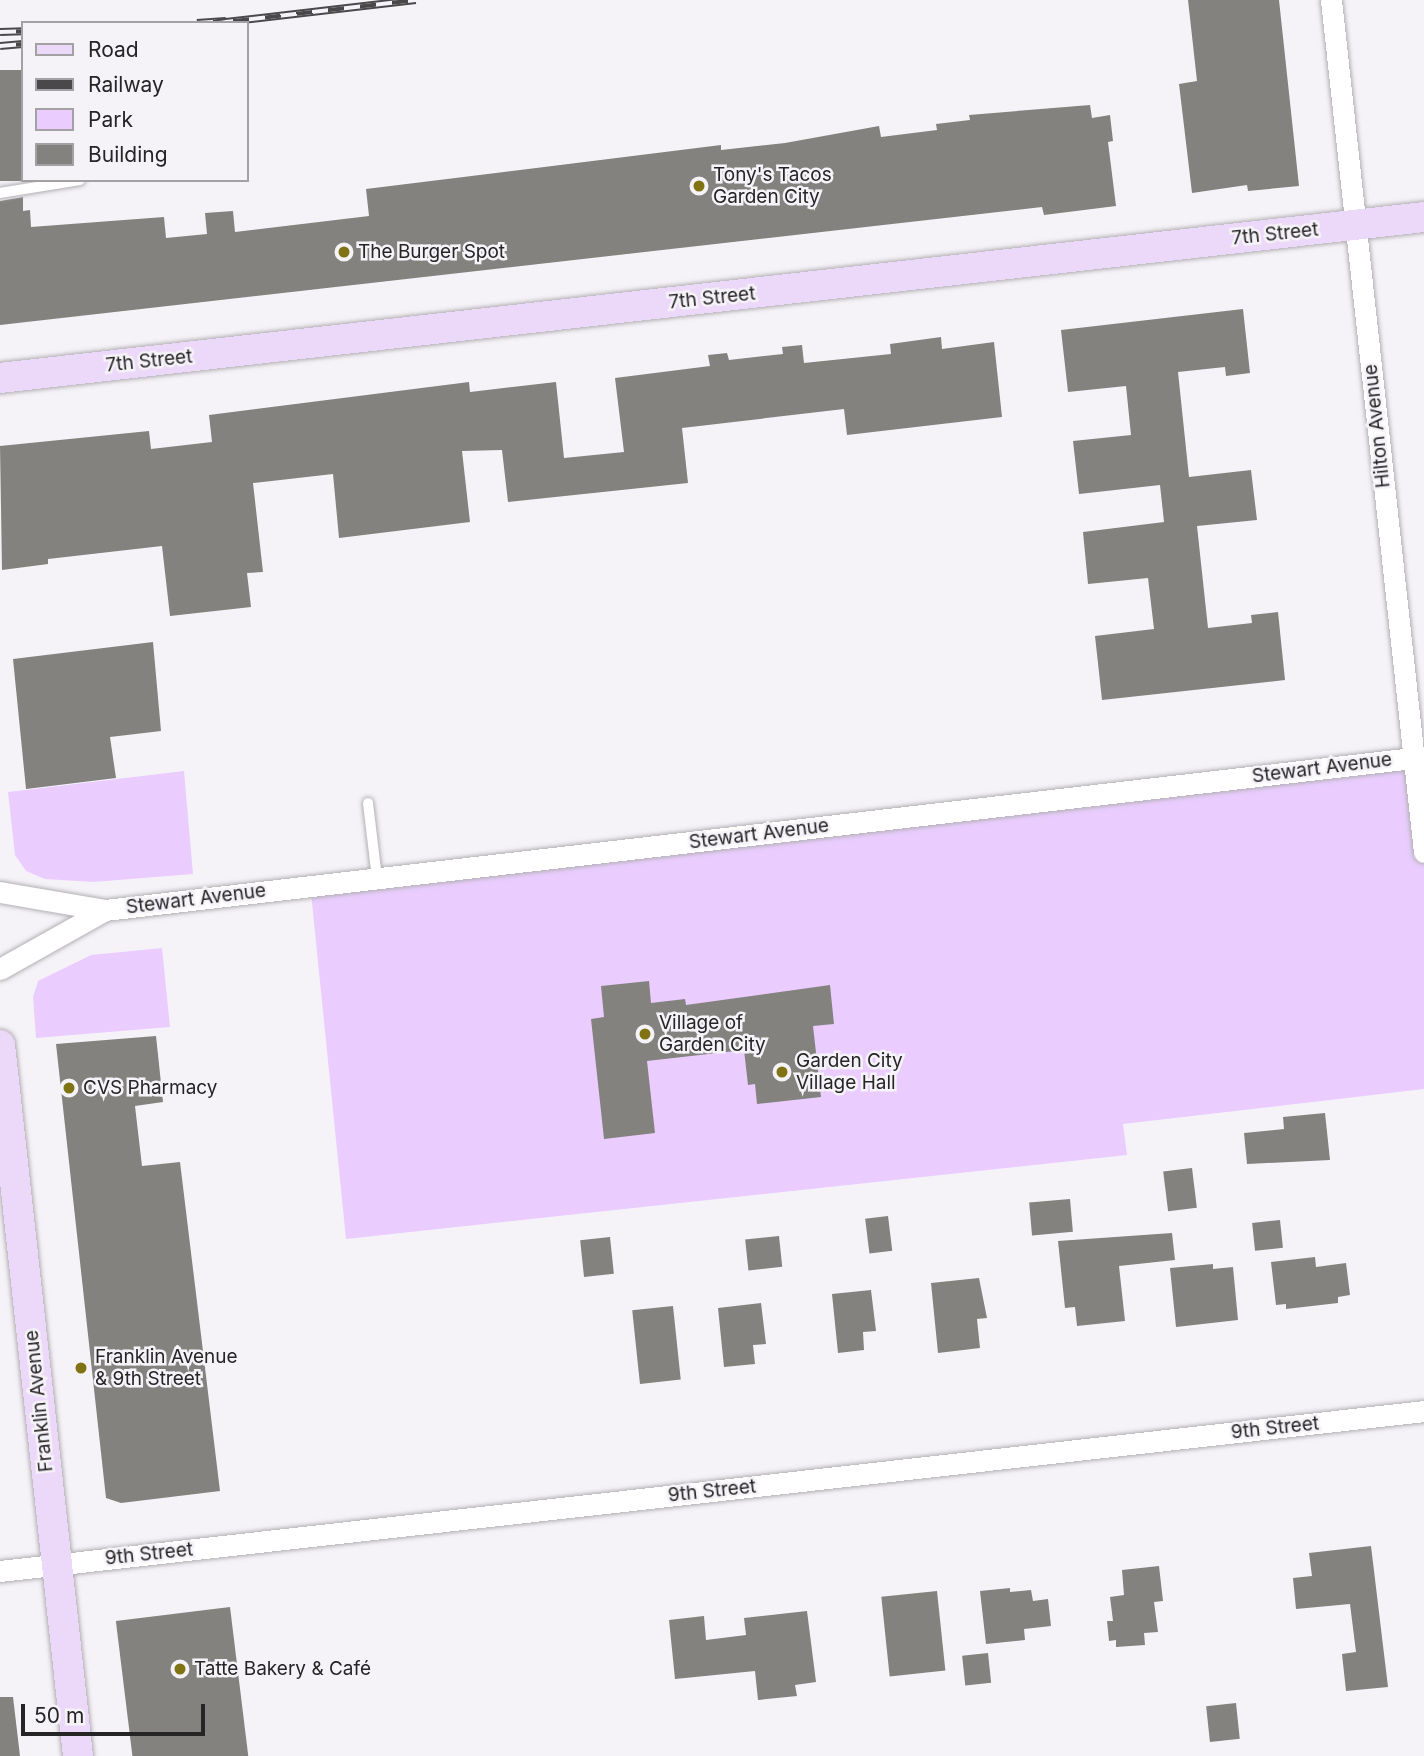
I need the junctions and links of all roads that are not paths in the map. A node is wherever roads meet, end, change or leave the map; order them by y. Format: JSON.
{"nodes":[{"id":1,"x":1331,"y":0,"type":"edge"},
{"id":2,"x":68,"y":182,"type":"edge"},
{"id":3,"x":0,"y":193,"type":"edge"},
{"id":4,"x":1424,"y":217,"type":"edge"},
{"id":5,"x":1355,"y":225,"type":"junction"},
{"id":6,"x":0,"y":378,"type":"edge"},
{"id":7,"x":1412,"y":758,"type":"junction"},
{"id":8,"x":368,"y":803,"type":"dead end"},
{"id":9,"x":1424,"y":852,"type":"edge"},
{"id":10,"x":377,"y":878,"type":"junction"},
{"id":11,"x":0,"y":892,"type":"edge"},
{"id":12,"x":105,"y":910,"type":"junction"},
{"id":13,"x":0,"y":969,"type":"edge"},
{"id":14,"x":0,"y":1045,"type":"edge"},
{"id":15,"x":1424,"y":1411,"type":"edge"},
{"id":16,"x":57,"y":1564,"type":"junction"},
{"id":17,"x":0,"y":1571,"type":"edge"},
{"id":18,"x":78,"y":1756,"type":"edge"}],
"edges":[{"from":1,"to":5,"type":"street","name":"Hilton Avenue"},
{"from":2,"to":3,"type":"lane"},
{"from":4,"to":5,"type":"street","name":"7th Street"},
{"from":5,"to":6,"type":"street","name":"7th Street"},
{"from":5,"to":7,"type":"street","name":"Hilton Avenue"},
{"from":7,"to":9,"type":"street","name":"Hilton Avenue"},
{"from":7,"to":10,"type":"street","name":"Stewart Avenue"},
{"from":8,"to":10,"type":"lane"},
{"from":10,"to":12,"type":"street","name":"Stewart Avenue"},
{"from":11,"to":12,"type":"street","name":"Stewart Avenue"},
{"from":12,"to":13,"type":"street","name":"Stewart Avenue"},
{"from":14,"to":16,"type":"street","name":"Franklin Avenue"},
{"from":15,"to":16,"type":"street","name":"9th Street"},
{"from":16,"to":17,"type":"street","name":"9th Street"},
{"from":16,"to":18,"type":"street","name":"Franklin Avenue"}]}
